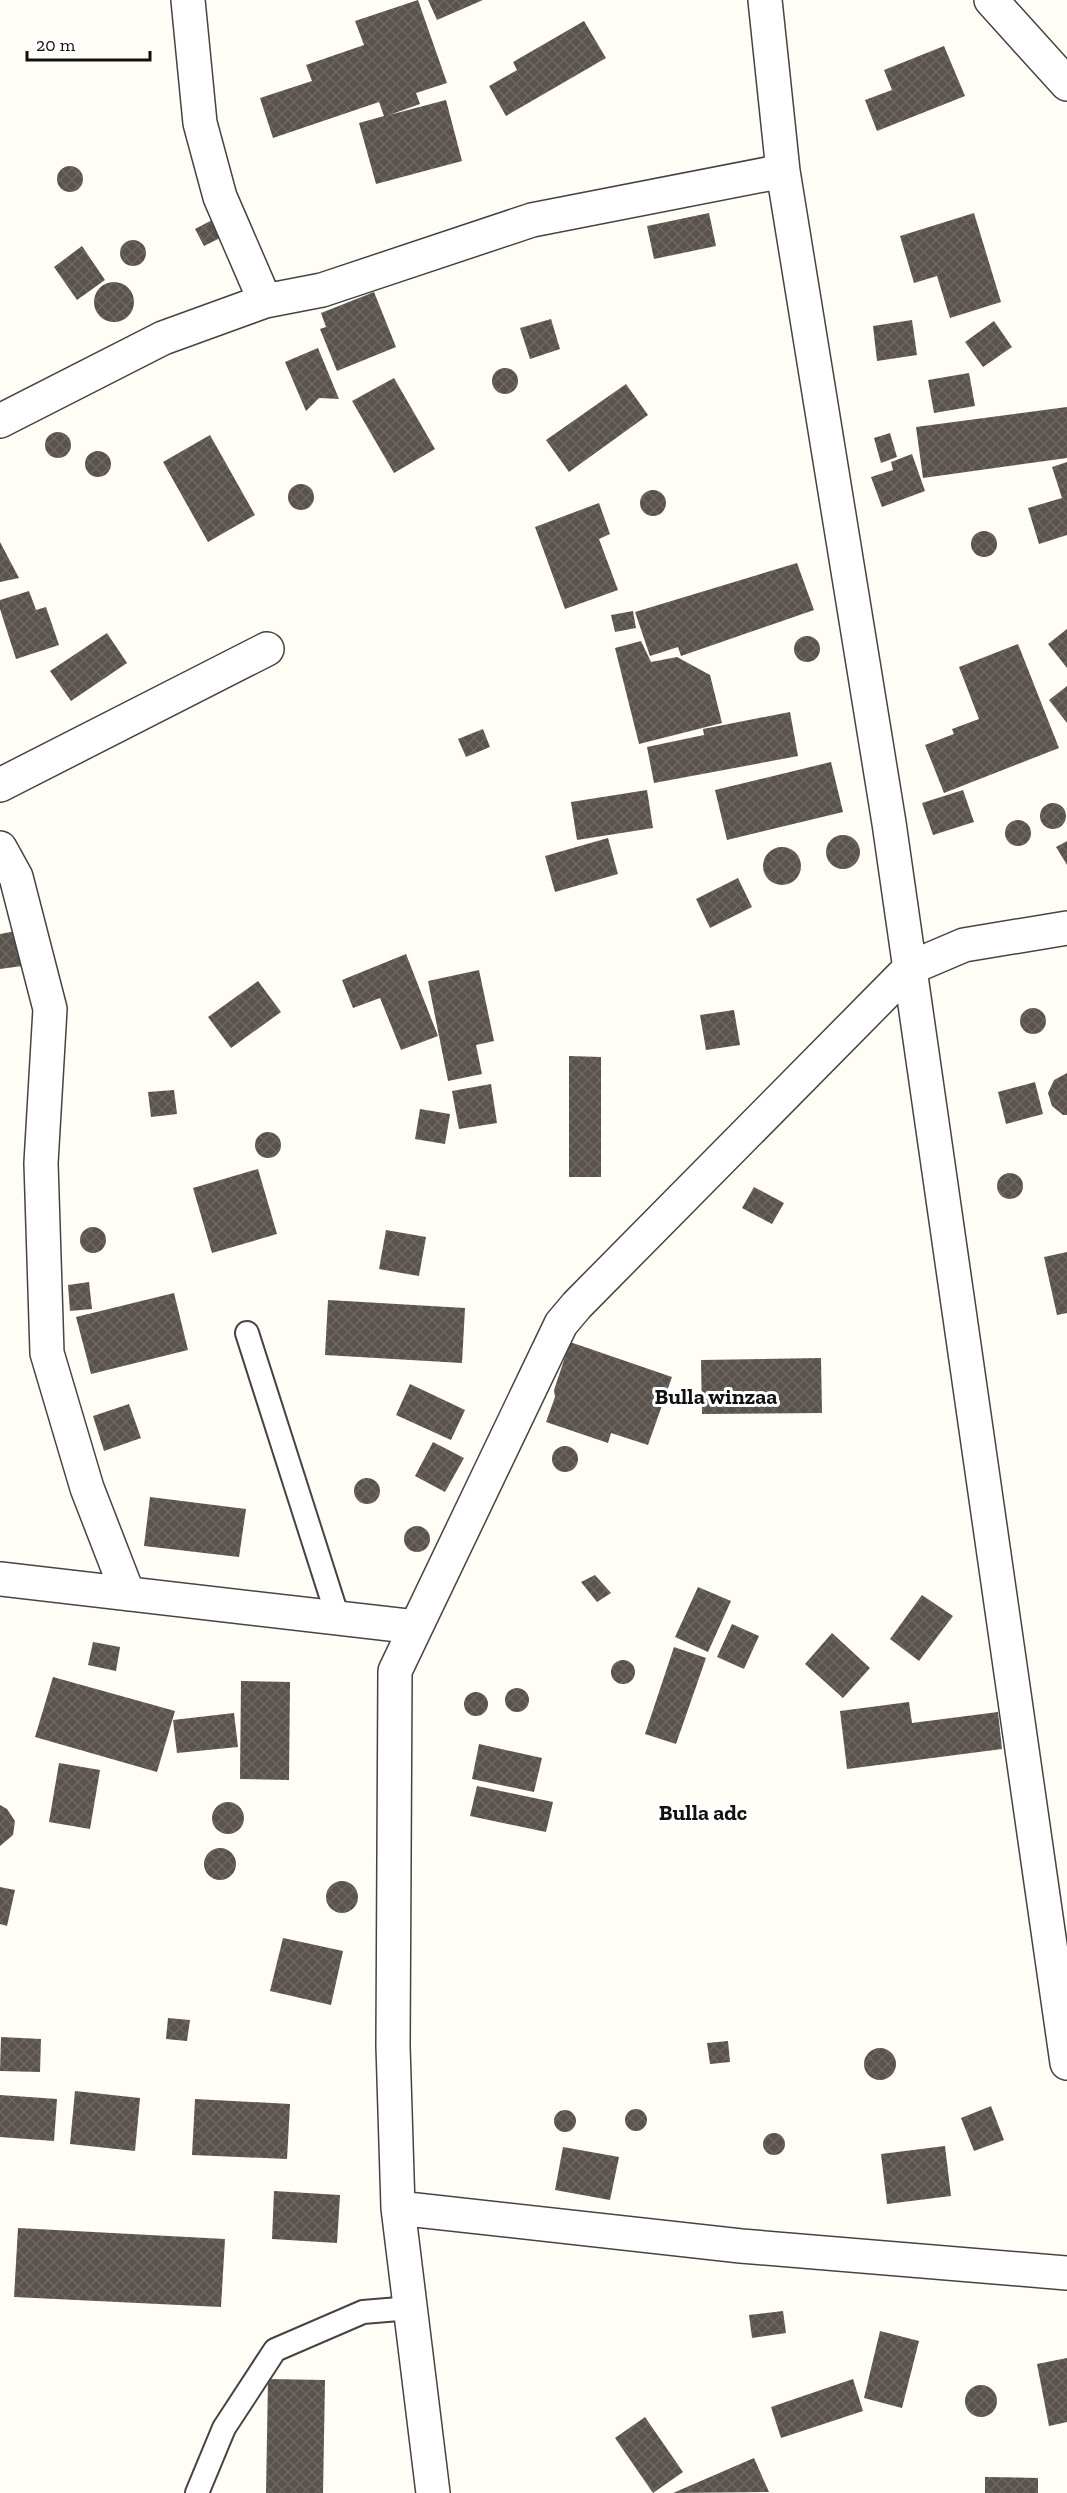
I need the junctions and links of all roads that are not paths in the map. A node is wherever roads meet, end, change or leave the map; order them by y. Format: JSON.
{"nodes":[{"id":1,"x":188,"y":0,"type":"edge"},
{"id":2,"x":765,"y":0,"type":"edge"},
{"id":3,"x":991,"y":0,"type":"edge"},
{"id":4,"x":1067,"y":84,"type":"edge"},
{"id":5,"x":783,"y":171,"type":"junction"},
{"id":6,"x":265,"y":301,"type":"junction"},
{"id":7,"x":0,"y":422,"type":"edge"},
{"id":8,"x":267,"y":649,"type":"dead end"},
{"id":9,"x":0,"y":785,"type":"edge"},
{"id":10,"x":0,"y":848,"type":"edge"},
{"id":11,"x":1067,"y":928,"type":"edge"},
{"id":12,"x":910,"y":968,"type":"junction"},
{"id":13,"x":247,"y":1333,"type":"dead end"},
{"id":14,"x":0,"y":1579,"type":"edge"},
{"id":15,"x":128,"y":1594,"type":"junction"},
{"id":16,"x":338,"y":1618,"type":"junction"},
{"id":17,"x":416,"y":1627,"type":"junction"},
{"id":18,"x":1067,"y":2063,"type":"edge"},
{"id":19,"x":398,"y":2208,"type":"junction"},
{"id":20,"x":1067,"y":2273,"type":"edge"},
{"id":21,"x":411,"y":2308,"type":"junction"},
{"id":22,"x":197,"y":2493,"type":"edge"},
{"id":23,"x":433,"y":2493,"type":"edge"}],
"edges":[{"from":1,"to":6,"type":"street"},
{"from":2,"to":5,"type":"street"},
{"from":3,"to":4,"type":"street"},
{"from":5,"to":6,"type":"street"},
{"from":5,"to":12,"type":"street"},
{"from":6,"to":7,"type":"street"},
{"from":8,"to":9,"type":"street"},
{"from":10,"to":15,"type":"street"},
{"from":11,"to":12,"type":"street"},
{"from":12,"to":17,"type":"street"},
{"from":12,"to":18,"type":"street"},
{"from":13,"to":16,"type":"lane"},
{"from":14,"to":15,"type":"street"},
{"from":15,"to":16,"type":"street"},
{"from":16,"to":17,"type":"street"},
{"from":17,"to":19,"type":"street"},
{"from":19,"to":20,"type":"street"},
{"from":19,"to":21,"type":"street"},
{"from":21,"to":22,"type":"lane"},
{"from":21,"to":23,"type":"street"}]}
